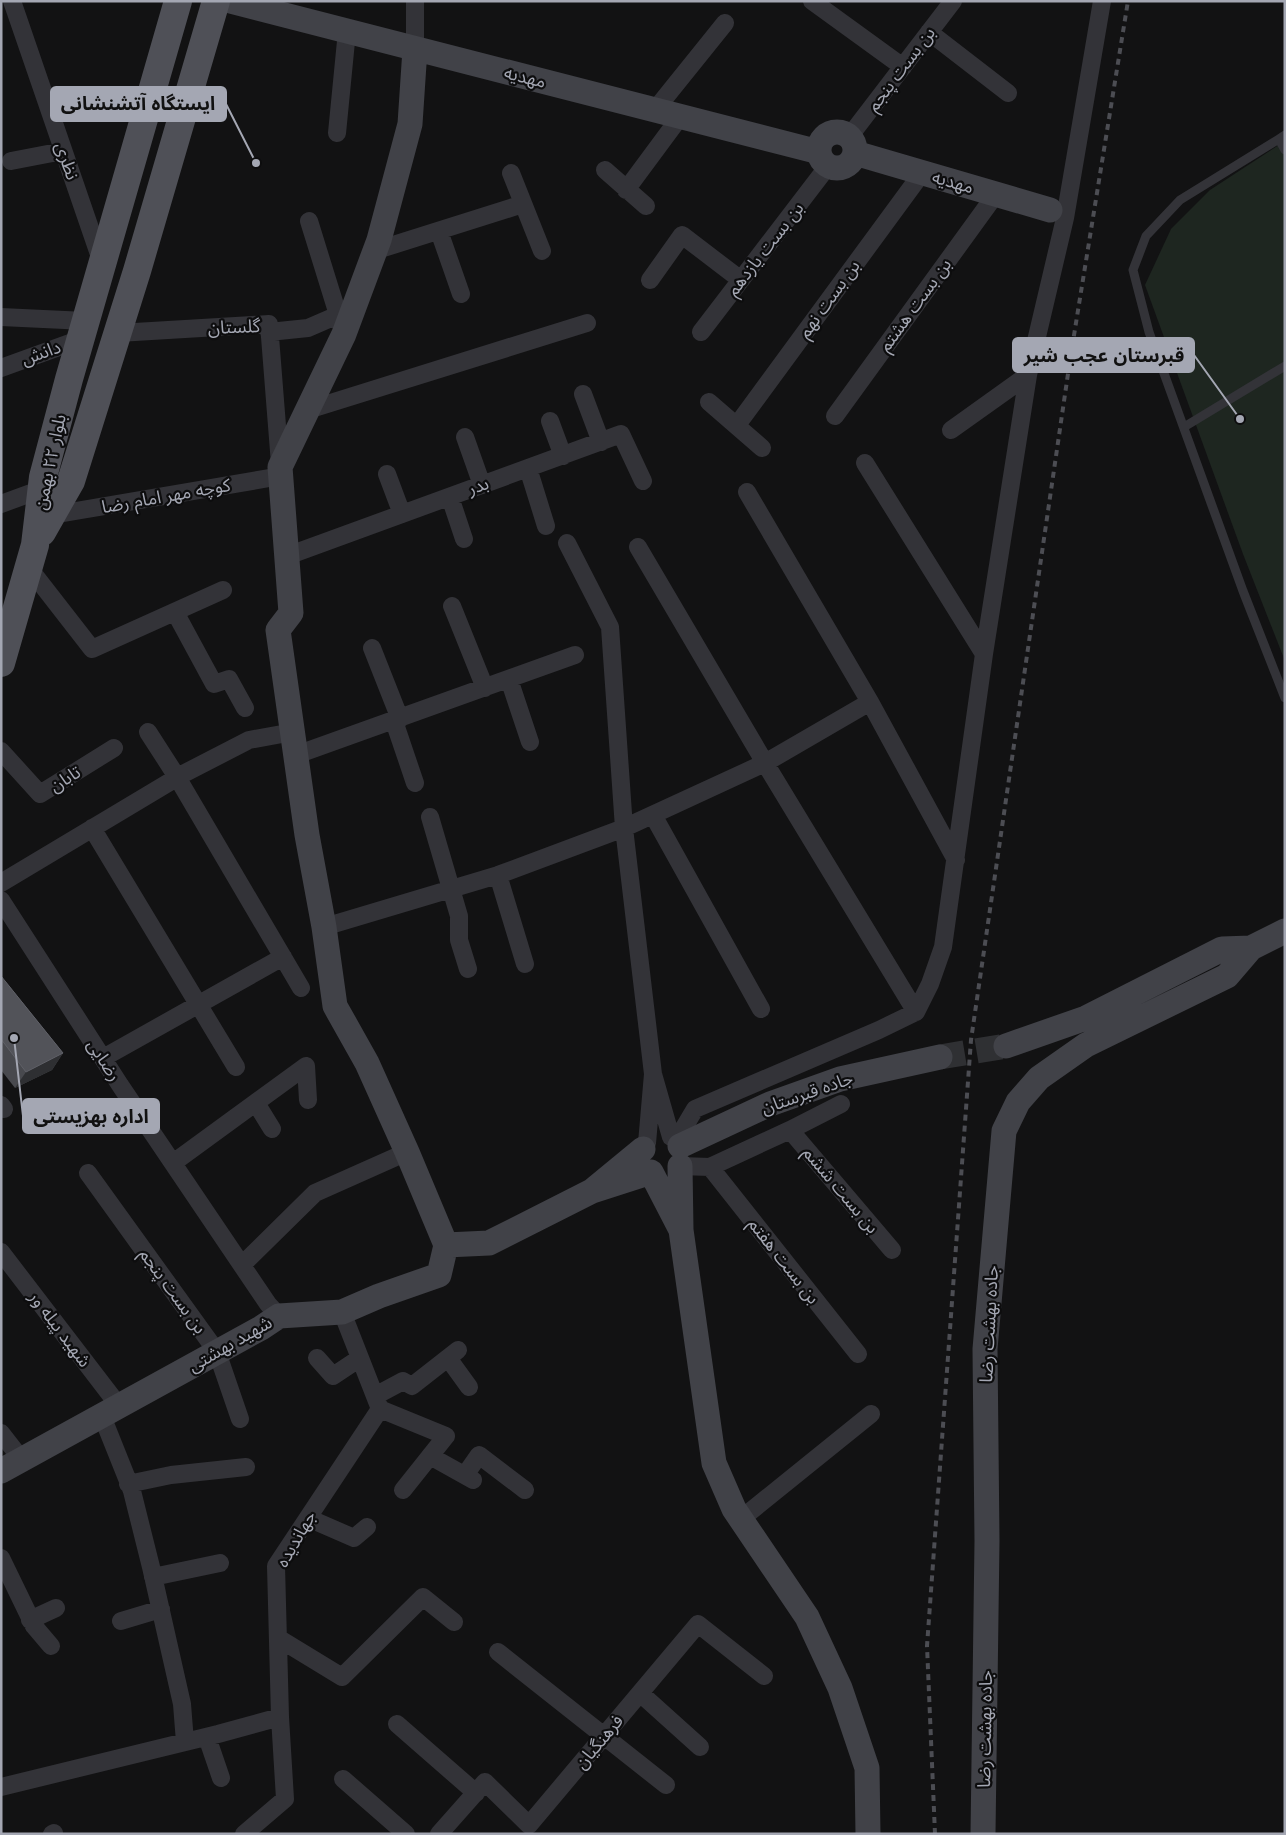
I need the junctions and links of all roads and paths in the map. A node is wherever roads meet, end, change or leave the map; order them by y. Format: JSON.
{"nodes":[{"id":1,"x":12,"y":1,"type":"edge"},
{"id":2,"x":178,"y":1,"type":"edge"},
{"id":3,"x":216,"y":1,"type":"edge"},
{"id":4,"x":230,"y":1,"type":"edge"},
{"id":5,"x":415,"y":1,"type":"edge"},
{"id":6,"x":812,"y":1,"type":"edge"},
{"id":7,"x":953,"y":1,"type":"edge"},
{"id":8,"x":1102,"y":1,"type":"edge"},
{"id":9,"x":725,"y":23,"type":"dead end"},
{"id":10,"x":347,"y":31,"type":"junction"},
{"id":11,"x":929,"y":32,"type":"junction"},
{"id":12,"x":416,"y":49,"type":"junction"},
{"id":13,"x":903,"y":67,"type":"junction"},
{"id":14,"x":1008,"y":93,"type":"dead end"},
{"id":15,"x":655,"y":110,"type":"junction"},
{"id":16,"x":680,"y":117,"type":"junction"},
{"id":17,"x":337,"y":134,"type":"dead end"},
{"id":18,"x":1282,"y":137,"type":"edge"},
{"id":19,"x":852,"y":145,"type":"junction"},
{"id":20,"x":1285,"y":150,"type":"edge"},
{"id":21,"x":63,"y":151,"type":"junction"},
{"id":22,"x":824,"y":159,"type":"junction"},
{"id":23,"x":11,"y":161,"type":"dead end"},
{"id":24,"x":605,"y":170,"type":"dead end"},
{"id":25,"x":512,"y":173,"type":"dead end"},
{"id":26,"x":922,"y":173,"type":"junction"},
{"id":27,"x":626,"y":190,"type":"junction"},
{"id":28,"x":996,"y":194,"type":"junction"},
{"id":29,"x":523,"y":204,"type":"junction"},
{"id":30,"x":646,"y":206,"type":"dead end"},
{"id":31,"x":1050,"y":210,"type":"dead end"},
{"id":32,"x":309,"y":221,"type":"dead end"},
{"id":33,"x":440,"y":231,"type":"junction"},
{"id":34,"x":374,"y":251,"type":"junction"},
{"id":35,"x":542,"y":251,"type":"dead end"},
{"id":36,"x":102,"y":265,"type":"junction"},
{"id":37,"x":650,"y":280,"type":"dead end"},
{"id":38,"x":741,"y":280,"type":"junction"},
{"id":39,"x":461,"y":294,"type":"dead end"},
{"id":40,"x":1,"y":317,"type":"edge"},
{"id":41,"x":587,"y":323,"type":"dead end"},
{"id":42,"x":341,"y":324,"type":"junction"},
{"id":43,"x":83,"y":330,"type":"junction"},
{"id":44,"x":269,"y":332,"type":"junction"},
{"id":45,"x":701,"y":332,"type":"dead end"},
{"id":46,"x":118,"y":333,"type":"junction"},
{"id":47,"x":1285,"y":366,"type":"edge"},
{"id":48,"x":1,"y":368,"type":"edge"},
{"id":49,"x":1028,"y":375,"type":"junction"},
{"id":50,"x":584,"y":394,"type":"dead end"},
{"id":51,"x":709,"y":402,"type":"dead end"},
{"id":52,"x":308,"y":410,"type":"junction"},
{"id":53,"x":835,"y":416,"type":"dead end"},
{"id":54,"x":550,"y":421,"type":"dead end"},
{"id":55,"x":737,"y":425,"type":"junction"},
{"id":56,"x":1184,"y":427,"type":"junction"},
{"id":57,"x":951,"y":430,"type":"dead end"},
{"id":58,"x":465,"y":437,"type":"dead end"},
{"id":59,"x":601,"y":442,"type":"junction"},
{"id":60,"x":762,"y":448,"type":"dead end"},
{"id":61,"x":562,"y":456,"type":"junction"},
{"id":62,"x":865,"y":463,"type":"dead end"},
{"id":63,"x":528,"y":468,"type":"junction"},
{"id":64,"x":281,"y":472,"type":"junction"},
{"id":65,"x":387,"y":474,"type":"dead end"},
{"id":66,"x":643,"y":481,"type":"dead end"},
{"id":67,"x":482,"y":485,"type":"junction"},
{"id":68,"x":42,"y":489,"type":"junction"},
{"id":69,"x":747,"y":492,"type":"dead end"},
{"id":70,"x":450,"y":497,"type":"junction"},
{"id":71,"x":1,"y":504,"type":"edge"},
{"id":72,"x":402,"y":514,"type":"junction"},
{"id":73,"x":52,"y":515,"type":"junction"},
{"id":74,"x":546,"y":526,"type":"dead end"},
{"id":75,"x":464,"y":539,"type":"dead end"},
{"id":76,"x":567,"y":543,"type":"dead end"},
{"id":77,"x":638,"y":547,"type":"dead end"},
{"id":78,"x":32,"y":556,"type":"junction"},
{"id":79,"x":287,"y":556,"type":"junction"},
{"id":80,"x":223,"y":590,"type":"dead end"},
{"id":81,"x":452,"y":606,"type":"dead end"},
{"id":82,"x":174,"y":612,"type":"junction"},
{"id":83,"x":372,"y":648,"type":"dead end"},
{"id":84,"x":984,"y":654,"type":"junction"},
{"id":85,"x":576,"y":655,"type":"dead end"},
{"id":86,"x":1,"y":663,"type":"edge"},
{"id":87,"x":510,"y":679,"type":"junction"},
{"id":88,"x":484,"y":688,"type":"junction"},
{"id":89,"x":1285,"y":698,"type":"edge"},
{"id":90,"x":870,"y":702,"type":"junction"},
{"id":91,"x":245,"y":708,"type":"dead end"},
{"id":92,"x":397,"y":720,"type":"junction"},
{"id":93,"x":148,"y":732,"type":"dead end"},
{"id":94,"x":530,"y":742,"type":"dead end"},
{"id":95,"x":294,"y":743,"type":"junction"},
{"id":96,"x":114,"y":748,"type":"dead end"},
{"id":97,"x":1,"y":751,"type":"edge"},
{"id":98,"x":766,"y":763,"type":"junction"},
{"id":99,"x":177,"y":777,"type":"junction"},
{"id":100,"x":415,"y":783,"type":"dead end"},
{"id":101,"x":653,"y":815,"type":"junction"},
{"id":102,"x":430,"y":816,"type":"dead end"},
{"id":103,"x":92,"y":828,"type":"junction"},
{"id":104,"x":624,"y":828,"type":"junction"},
{"id":105,"x":956,"y":860,"type":"junction"},
{"id":106,"x":498,"y":875,"type":"junction"},
{"id":107,"x":1,"y":882,"type":"edge"},
{"id":108,"x":452,"y":889,"type":"junction"},
{"id":109,"x":1,"y":900,"type":"edge"},
{"id":110,"x":324,"y":927,"type":"junction"},
{"id":111,"x":1285,"y":931,"type":"edge"},
{"id":112,"x":1251,"y":948,"type":"junction"},
{"id":113,"x":283,"y":957,"type":"junction"},
{"id":114,"x":525,"y":964,"type":"dead end"},
{"id":115,"x":468,"y":969,"type":"dead end"},
{"id":116,"x":301,"y":988,"type":"dead end"},
{"id":117,"x":198,"y":1005,"type":"junction"},
{"id":118,"x":762,"y":1009,"type":"dead end"},
{"id":119,"x":916,"y":1012,"type":"junction"},
{"id":120,"x":1006,"y":1046,"type":"tunnel mouth"},
{"id":121,"x":940,"y":1057,"type":"tunnel mouth"},
{"id":122,"x":103,"y":1058,"type":"junction"},
{"id":123,"x":236,"y":1067,"type":"dead end"},
{"id":124,"x":653,"y":1074,"type":"junction"},
{"id":125,"x":308,"y":1100,"type":"dead end"},
{"id":126,"x":256,"y":1103,"type":"junction"},
{"id":127,"x":841,"y":1104,"type":"dead end"},
{"id":128,"x":272,"y":1129,"type":"dead end"},
{"id":129,"x":790,"y":1130,"type":"junction"},
{"id":130,"x":645,"y":1146,"type":"junction"},
{"id":131,"x":677,"y":1148,"type":"junction"},
{"id":132,"x":407,"y":1152,"type":"junction"},
{"id":133,"x":173,"y":1163,"type":"junction"},
{"id":134,"x":710,"y":1167,"type":"junction"},
{"id":135,"x":650,"y":1172,"type":"junction"},
{"id":136,"x":88,"y":1173,"type":"dead end"},
{"id":137,"x":592,"y":1191,"type":"junction"},
{"id":138,"x":682,"y":1230,"type":"junction"},
{"id":139,"x":446,"y":1246,"type":"junction"},
{"id":140,"x":892,"y":1250,"type":"dead end"},
{"id":141,"x":1,"y":1252,"type":"edge"},
{"id":142,"x":242,"y":1264,"type":"junction"},
{"id":143,"x":342,"y":1312,"type":"junction"},
{"id":144,"x":279,"y":1316,"type":"junction"},
{"id":145,"x":217,"y":1352,"type":"junction"},
{"id":146,"x":858,"y":1354,"type":"dead end"},
{"id":147,"x":317,"y":1358,"type":"dead end"},
{"id":148,"x":360,"y":1358,"type":"junction"},
{"id":149,"x":470,"y":1387,"type":"dead end"},
{"id":150,"x":377,"y":1402,"type":"junction"},
{"id":151,"x":110,"y":1411,"type":"junction"},
{"id":152,"x":871,"y":1414,"type":"dead end"},
{"id":153,"x":240,"y":1419,"type":"dead end"},
{"id":154,"x":1,"y":1433,"type":"edge"},
{"id":155,"x":430,"y":1456,"type":"junction"},
{"id":156,"x":12,"y":1465,"type":"edge"},
{"id":157,"x":246,"y":1467,"type":"dead end"},
{"id":158,"x":128,"y":1484,"type":"junction"},
{"id":159,"x":403,"y":1490,"type":"dead end"},
{"id":160,"x":525,"y":1490,"type":"dead end"},
{"id":161,"x":308,"y":1518,"type":"junction"},
{"id":162,"x":741,"y":1519,"type":"junction"},
{"id":163,"x":367,"y":1526,"type":"dead end"},
{"id":164,"x":1,"y":1558,"type":"edge"},
{"id":165,"x":220,"y":1563,"type":"dead end"},
{"id":166,"x":154,"y":1576,"type":"junction"},
{"id":167,"x":56,"y":1608,"type":"dead end"},
{"id":168,"x":161,"y":1609,"type":"junction"},
{"id":169,"x":30,"y":1620,"type":"junction"},
{"id":170,"x":122,"y":1621,"type":"dead end"},
{"id":171,"x":454,"y":1622,"type":"dead end"},
{"id":172,"x":278,"y":1638,"type":"junction"},
{"id":173,"x":51,"y":1646,"type":"dead end"},
{"id":174,"x":498,"y":1652,"type":"dead end"},
{"id":175,"x":764,"y":1676,"type":"dead end"},
{"id":176,"x":640,"y":1693,"type":"junction"},
{"id":177,"x":280,"y":1717,"type":"junction"},
{"id":178,"x":397,"y":1724,"type":"dead end"},
{"id":179,"x":605,"y":1735,"type":"junction"},
{"id":180,"x":207,"y":1737,"type":"junction"},
{"id":181,"x":185,"y":1742,"type":"junction"},
{"id":182,"x":700,"y":1747,"type":"dead end"},
{"id":183,"x":221,"y":1778,"type":"dead end"},
{"id":184,"x":343,"y":1779,"type":"dead end"},
{"id":185,"x":666,"y":1785,"type":"dead end"},
{"id":186,"x":1,"y":1787,"type":"edge"},
{"id":187,"x":476,"y":1793,"type":"junction"},
{"id":188,"x":534,"y":1830,"type":"edge"},
{"id":189,"x":244,"y":1834,"type":"edge"},
{"id":190,"x":406,"y":1834,"type":"edge"},
{"id":191,"x":438,"y":1834,"type":"edge"},
{"id":192,"x":868,"y":1834,"type":"edge"},
{"id":193,"x":983,"y":1834,"type":"edge"}],
"edges":[{"from":1,"to":21,"type":"street","name":"نظری"},
{"from":2,"to":36,"type":"main road","name":"بلوار ۲۲ بهمن"},
{"from":3,"to":46,"type":"main road","name":"بلوار ۲۲ بهمن"},
{"from":4,"to":10,"type":"street","name":"مهدیه"},
{"from":5,"to":12,"type":"street"},
{"from":6,"to":13,"type":"street"},
{"from":7,"to":11,"type":"street","name":"بن بست پنجم"},
{"from":8,"to":49,"type":"street"},
{"from":9,"to":15,"type":"street"},
{"from":10,"to":12,"type":"street","name":"مهدیه"},
{"from":10,"to":17,"type":"street"},
{"from":11,"to":13,"type":"street","name":"بن بست پنجم"},
{"from":11,"to":14,"type":"street"},
{"from":12,"to":15,"type":"street","name":"مهدیه"},
{"from":12,"to":34,"type":"street"},
{"from":13,"to":19,"type":"street","name":"بن بست پنجم"},
{"from":15,"to":16,"type":"street","name":"مهدیه"},
{"from":16,"to":22,"type":"street","name":"مهدیه"},
{"from":16,"to":27,"type":"street"},
{"from":18,"to":20,"type":"lane"},
{"from":18,"to":56,"type":"lane"},
{"from":19,"to":22,"type":"street","name":"مهدیه"},
{"from":19,"to":26,"type":"street","name":"مهدیه"},
{"from":21,"to":23,"type":"street"},
{"from":21,"to":36,"type":"street","name":"نظری"},
{"from":22,"to":38,"type":"street","name":"بن بست یازدهم"},
{"from":24,"to":27,"type":"street"},
{"from":25,"to":29,"type":"street"},
{"from":26,"to":28,"type":"street","name":"مهدیه"},
{"from":26,"to":55,"type":"street","name":"بن بست نهم"},
{"from":27,"to":30,"type":"street"},
{"from":28,"to":31,"type":"street","name":"مهدیه"},
{"from":28,"to":53,"type":"street","name":"بن بست هشتم"},
{"from":29,"to":33,"type":"street"},
{"from":29,"to":35,"type":"street"},
{"from":32,"to":42,"type":"street"},
{"from":33,"to":34,"type":"street"},
{"from":33,"to":39,"type":"street"},
{"from":34,"to":42,"type":"street"},
{"from":36,"to":43,"type":"main road","name":"بلوار ۲۲ بهمن"},
{"from":37,"to":38,"type":"street"},
{"from":38,"to":45,"type":"street","name":"بن بست یازدهم"},
{"from":40,"to":43,"type":"street"},
{"from":41,"to":52,"type":"street"},
{"from":42,"to":44,"type":"street"},
{"from":42,"to":52,"type":"street"},
{"from":43,"to":48,"type":"street","name":"دانش"},
{"from":43,"to":68,"type":"main road","name":"بلوار ۲۲ بهمن"},
{"from":44,"to":46,"type":"street","name":"گلستان"},
{"from":44,"to":64,"type":"street","name":"گلستان"},
{"from":46,"to":73,"type":"main road","name":"بلوار ۲۲ بهمن"},
{"from":47,"to":56,"type":"lane"},
{"from":49,"to":57,"type":"street"},
{"from":49,"to":84,"type":"street"},
{"from":50,"to":59,"type":"street"},
{"from":51,"to":55,"type":"street"},
{"from":52,"to":64,"type":"street"},
{"from":54,"to":61,"type":"street"},
{"from":55,"to":60,"type":"street"},
{"from":56,"to":89,"type":"lane"},
{"from":58,"to":67,"type":"street"},
{"from":59,"to":61,"type":"street","name":"بدر"},
{"from":59,"to":66,"type":"street","name":"بدر"},
{"from":61,"to":63,"type":"street","name":"بدر"},
{"from":62,"to":84,"type":"street"},
{"from":63,"to":67,"type":"street","name":"بدر"},
{"from":63,"to":74,"type":"street"},
{"from":64,"to":73,"type":"street","name":"کوچه مهر امام رضا"},
{"from":64,"to":79,"type":"street"},
{"from":65,"to":72,"type":"street"},
{"from":67,"to":70,"type":"street","name":"بدر"},
{"from":68,"to":71,"type":"street"},
{"from":68,"to":78,"type":"main road","name":"بلوار ۲۲ بهمن"},
{"from":69,"to":90,"type":"street"},
{"from":70,"to":72,"type":"street","name":"بدر"},
{"from":70,"to":75,"type":"street"},
{"from":72,"to":79,"type":"street","name":"بدر"},
{"from":73,"to":78,"type":"main road","name":"بلوار ۲۲ بهمن"},
{"from":76,"to":104,"type":"street"},
{"from":77,"to":98,"type":"street"},
{"from":78,"to":82,"type":"street"},
{"from":78,"to":86,"type":"main road"},
{"from":79,"to":95,"type":"street"},
{"from":80,"to":82,"type":"street"},
{"from":81,"to":88,"type":"street"},
{"from":82,"to":91,"type":"street"},
{"from":83,"to":92,"type":"street"},
{"from":84,"to":105,"type":"street"},
{"from":85,"to":87,"type":"street"},
{"from":87,"to":88,"type":"street"},
{"from":87,"to":94,"type":"street"},
{"from":88,"to":92,"type":"street"},
{"from":90,"to":98,"type":"street"},
{"from":90,"to":105,"type":"street"},
{"from":92,"to":95,"type":"street"},
{"from":92,"to":100,"type":"street"},
{"from":93,"to":99,"type":"street"},
{"from":95,"to":99,"type":"street"},
{"from":95,"to":110,"type":"street"},
{"from":96,"to":97,"type":"street","name":"تابان"},
{"from":98,"to":101,"type":"street"},
{"from":98,"to":119,"type":"street"},
{"from":99,"to":103,"type":"street"},
{"from":99,"to":113,"type":"street"},
{"from":101,"to":104,"type":"street"},
{"from":101,"to":118,"type":"street"},
{"from":102,"to":108,"type":"street"},
{"from":103,"to":107,"type":"street"},
{"from":103,"to":117,"type":"street"},
{"from":104,"to":106,"type":"street"},
{"from":104,"to":124,"type":"street"},
{"from":105,"to":119,"type":"street"},
{"from":106,"to":108,"type":"street"},
{"from":106,"to":114,"type":"street"},
{"from":108,"to":110,"type":"street"},
{"from":108,"to":115,"type":"street"},
{"from":109,"to":122,"type":"street","name":"رضایی"},
{"from":110,"to":132,"type":"street"},
{"from":111,"to":112,"type":"street"},
{"from":112,"to":120,"type":"street"},
{"from":112,"to":193,"type":"street","name":"جاده بهشت رضا"},
{"from":113,"to":116,"type":"street"},
{"from":113,"to":117,"type":"street"},
{"from":117,"to":122,"type":"street"},
{"from":117,"to":123,"type":"street"},
{"from":119,"to":131,"type":"street"},
{"from":121,"to":131,"type":"street","name":"جاده قبرستان"},
{"from":122,"to":133,"type":"street","name":"رضایی"},
{"from":124,"to":130,"type":"street"},
{"from":124,"to":131,"type":"street"},
{"from":125,"to":126,"type":"street"},
{"from":126,"to":128,"type":"street"},
{"from":126,"to":133,"type":"street"},
{"from":127,"to":129,"type":"street"},
{"from":129,"to":134,"type":"street"},
{"from":129,"to":140,"type":"street","name":"بن بست ششم"},
{"from":130,"to":131,"type":"street"},
{"from":130,"to":135,"type":"street"},
{"from":130,"to":137,"type":"street"},
{"from":131,"to":134,"type":"street"},
{"from":131,"to":135,"type":"street"},
{"from":131,"to":138,"type":"street"},
{"from":132,"to":139,"type":"street"},
{"from":132,"to":142,"type":"street"},
{"from":133,"to":142,"type":"street","name":"رضایی"},
{"from":134,"to":146,"type":"street","name":"بن بست هفتم"},
{"from":135,"to":137,"type":"street"},
{"from":135,"to":138,"type":"street"},
{"from":136,"to":145,"type":"street","name":"بن بست پنجم"},
{"from":137,"to":139,"type":"street"},
{"from":138,"to":162,"type":"street"},
{"from":139,"to":143,"type":"street","name":"شهید بهشتی"},
{"from":141,"to":151,"type":"street","name":"شهید پیله ور"},
{"from":142,"to":144,"type":"street","name":"رضایی"},
{"from":143,"to":144,"type":"street","name":"شهید بهشتی"},
{"from":143,"to":148,"type":"street"},
{"from":144,"to":145,"type":"street","name":"شهید بهشتی"},
{"from":145,"to":151,"type":"street","name":"شهید بهشتی"},
{"from":145,"to":153,"type":"street","name":"بن بست پنجم"},
{"from":147,"to":148,"type":"street"},
{"from":148,"to":150,"type":"street"},
{"from":149,"to":150,"type":"street"},
{"from":150,"to":155,"type":"street"},
{"from":150,"to":161,"type":"street","name":"جهاندیده"},
{"from":151,"to":156,"type":"street","name":"شهید بهشتی"},
{"from":151,"to":158,"type":"street","name":"شهید پیله ور"},
{"from":152,"to":162,"type":"street"},
{"from":154,"to":156,"type":"street"},
{"from":155,"to":159,"type":"street"},
{"from":155,"to":160,"type":"street"},
{"from":157,"to":158,"type":"street"},
{"from":158,"to":166,"type":"street","name":"شهید پیله ور"},
{"from":161,"to":163,"type":"street"},
{"from":161,"to":172,"type":"street","name":"جهاندیده"},
{"from":162,"to":192,"type":"street"},
{"from":164,"to":169,"type":"street"},
{"from":165,"to":166,"type":"street"},
{"from":166,"to":168,"type":"street","name":"شهید پیله ور"},
{"from":167,"to":169,"type":"street"},
{"from":168,"to":170,"type":"street"},
{"from":168,"to":181,"type":"street","name":"شهید پیله ور"},
{"from":169,"to":173,"type":"street"},
{"from":171,"to":172,"type":"street"},
{"from":172,"to":177,"type":"street","name":"جهاندیده"},
{"from":174,"to":179,"type":"street"},
{"from":175,"to":176,"type":"street","name":"فرهنگیان"},
{"from":176,"to":179,"type":"street","name":"فرهنگیان"},
{"from":176,"to":182,"type":"street"},
{"from":177,"to":180,"type":"street"},
{"from":177,"to":189,"type":"street","name":"جهاندیده"},
{"from":178,"to":187,"type":"street"},
{"from":179,"to":185,"type":"street"},
{"from":179,"to":188,"type":"street","name":"فرهنگیان"},
{"from":180,"to":181,"type":"street"},
{"from":180,"to":183,"type":"street"},
{"from":181,"to":186,"type":"street"},
{"from":184,"to":190,"type":"street"},
{"from":187,"to":188,"type":"street","name":"فرهنگیان"},
{"from":187,"to":191,"type":"street"}]}
